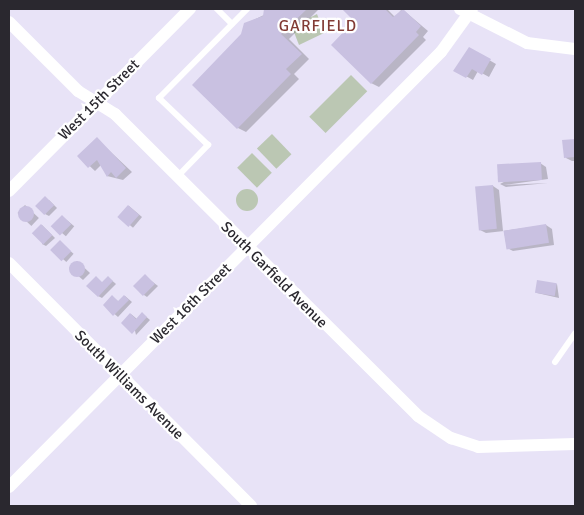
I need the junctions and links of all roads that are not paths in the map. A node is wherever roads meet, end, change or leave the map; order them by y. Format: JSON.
{"nodes":[{"id":1,"x":190,"y":9,"type":"edge"},
{"id":2,"x":217,"y":9,"type":"edge"},
{"id":3,"x":247,"y":9,"type":"edge"},
{"id":4,"x":467,"y":11,"type":"edge"},
{"id":5,"x":9,"y":22,"type":"edge"},
{"id":6,"x":232,"y":24,"type":"junction"},
{"id":7,"x":575,"y":49,"type":"edge"},
{"id":8,"x":98,"y":102,"type":"junction"},
{"id":9,"x":177,"y":177,"type":"junction"},
{"id":10,"x":9,"y":192,"type":"edge"},
{"id":11,"x":247,"y":248,"type":"junction"},
{"id":12,"x":9,"y":263,"type":"edge"},
{"id":13,"x":575,"y":333,"type":"edge"},
{"id":14,"x":556,"y":362,"type":"dead end"},
{"id":15,"x":119,"y":376,"type":"junction"},
{"id":16,"x":575,"y":444,"type":"edge"},
{"id":17,"x":9,"y":487,"type":"edge"},
{"id":18,"x":251,"y":506,"type":"edge"}],
"edges":[{"from":1,"to":8,"type":"street","name":"West 15th Street"},
{"from":2,"to":6,"type":"lane"},
{"from":3,"to":6,"type":"lane"},
{"from":4,"to":7,"type":"street"},
{"from":4,"to":11,"type":"street","name":"West 16th Street"},
{"from":5,"to":8,"type":"street","name":"South Garfield Avenue"},
{"from":6,"to":9,"type":"lane"},
{"from":8,"to":9,"type":"street","name":"South Garfield Avenue"},
{"from":8,"to":10,"type":"street","name":"West 15th Street"},
{"from":9,"to":11,"type":"street","name":"South Garfield Avenue"},
{"from":11,"to":15,"type":"street","name":"West 16th Street"},
{"from":11,"to":16,"type":"street","name":"South Garfield Avenue"},
{"from":12,"to":15,"type":"street","name":"South Williams Avenue"},
{"from":13,"to":14,"type":"lane"},
{"from":15,"to":17,"type":"street","name":"West 16th Street"},
{"from":15,"to":18,"type":"street","name":"South Williams Avenue"}]}
